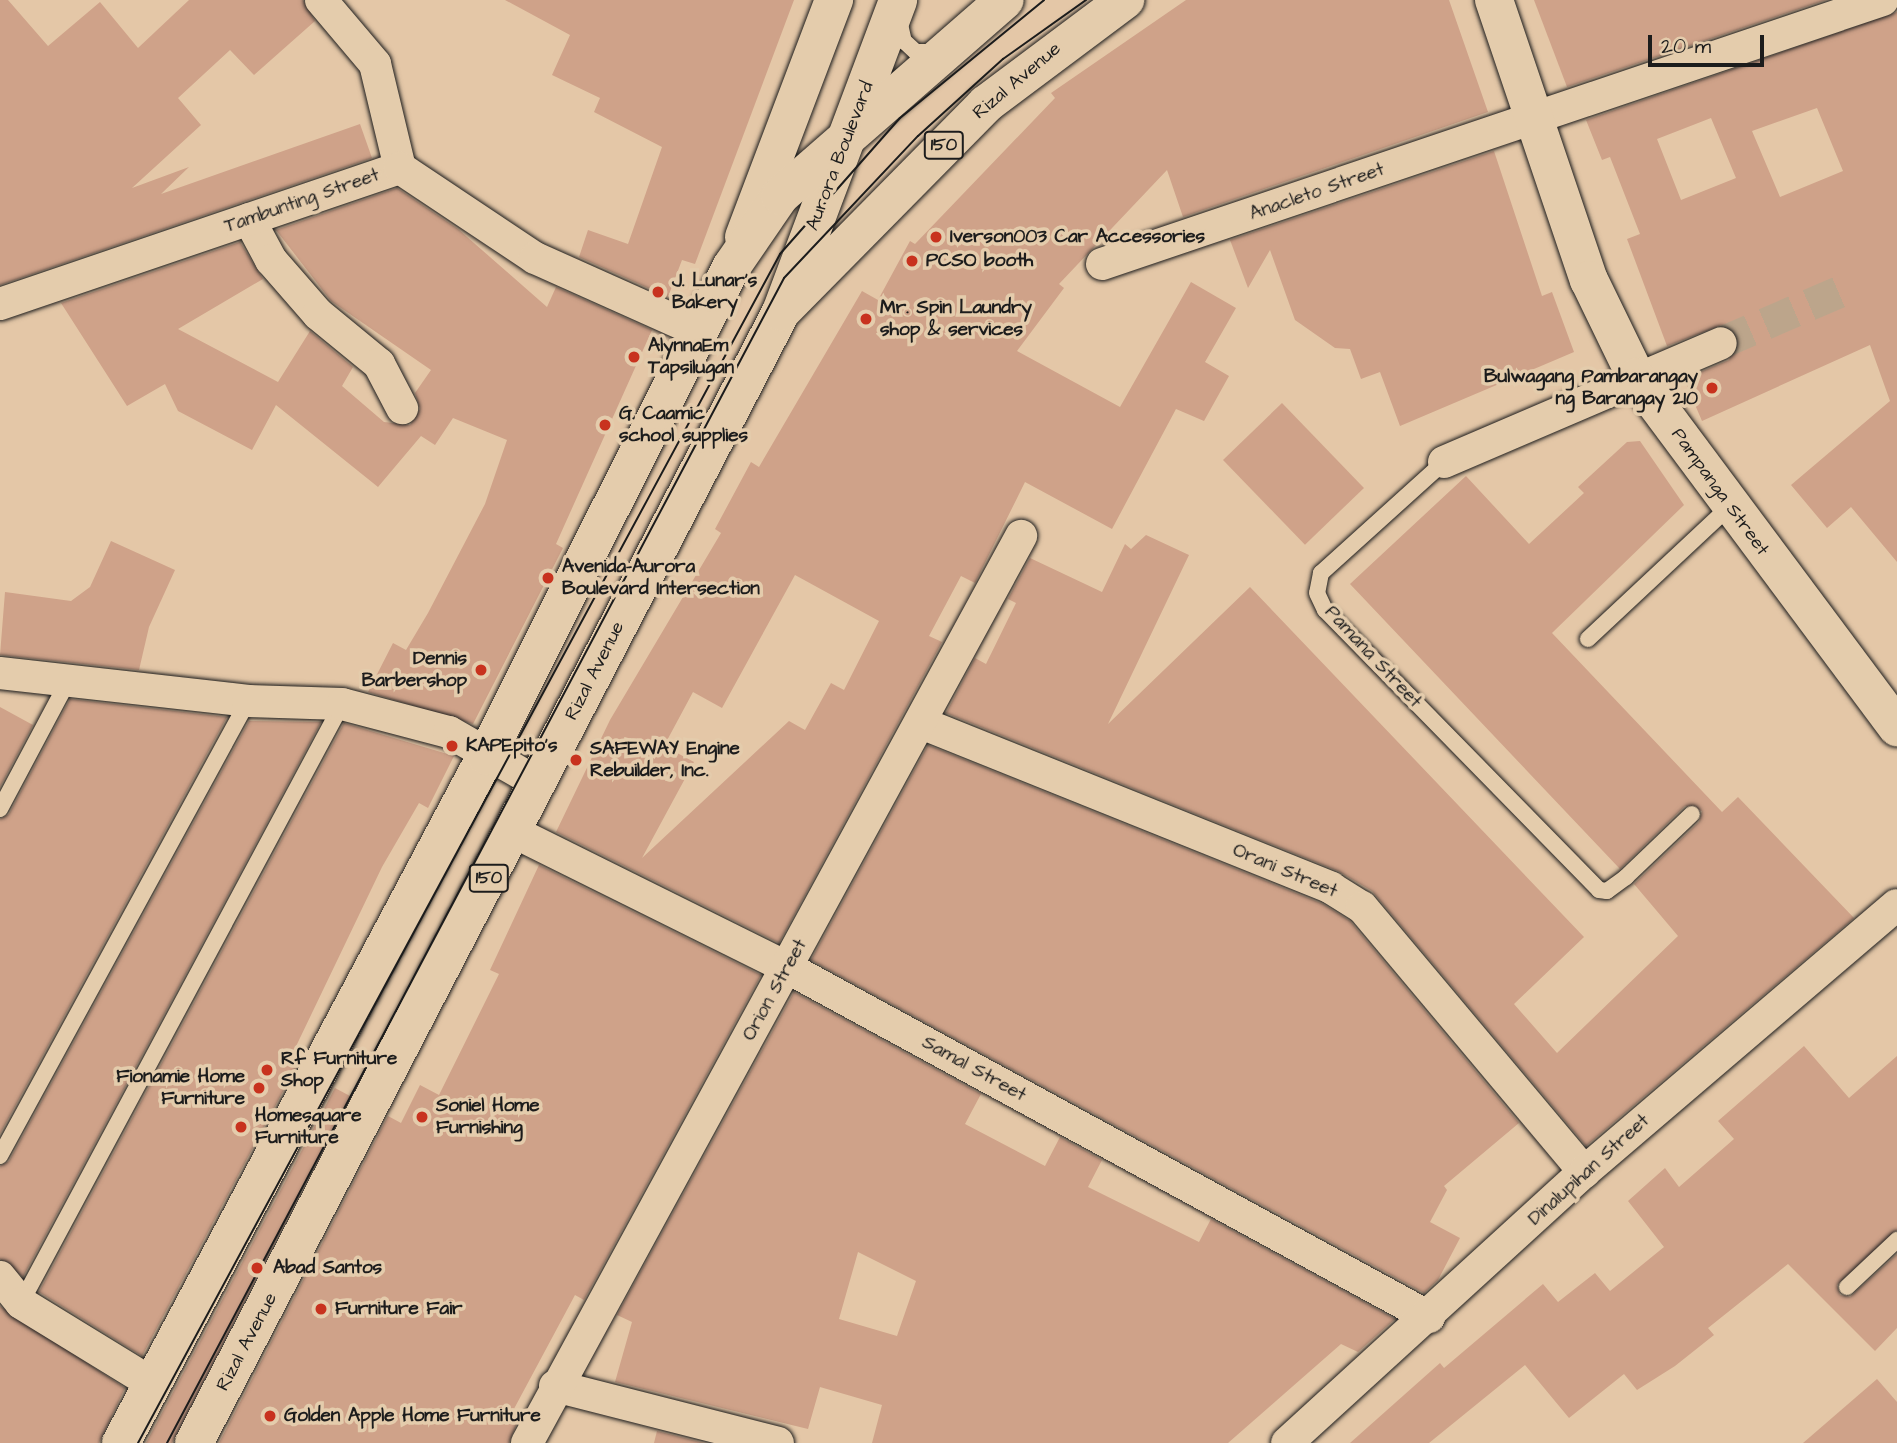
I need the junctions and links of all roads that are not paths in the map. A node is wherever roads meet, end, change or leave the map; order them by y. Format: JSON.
{"nodes":[{"id":1,"x":321,"y":0,"type":"edge"},
{"id":2,"x":834,"y":0,"type":"edge"},
{"id":3,"x":1005,"y":0,"type":"edge"},
{"id":4,"x":1125,"y":0,"type":"edge"},
{"id":5,"x":1494,"y":0,"type":"edge"},
{"id":6,"x":1883,"y":0,"type":"edge"},
{"id":7,"x":897,"y":3,"type":"edge"},
{"id":8,"x":942,"y":52,"type":"junction"},
{"id":9,"x":1532,"y":120,"type":"junction"},
{"id":10,"x":848,"y":131,"type":"junction"},
{"id":11,"x":400,"y":168,"type":"junction"},
{"id":12,"x":248,"y":219,"type":"junction"},
{"id":13,"x":1102,"y":264,"type":"dead end"},
{"id":14,"x":732,"y":266,"type":"junction"},
{"id":15,"x":0,"y":304,"type":"edge"},
{"id":16,"x":781,"y":312,"type":"junction"},
{"id":17,"x":698,"y":331,"type":"junction"},
{"id":18,"x":1721,"y":342,"type":"tunnel mouth"},
{"id":19,"x":1636,"y":377,"type":"junction"},
{"id":20,"x":402,"y":408,"type":"dead end"},
{"id":21,"x":1444,"y":462,"type":"joint"},
{"id":22,"x":1729,"y":507,"type":"junction"},
{"id":23,"x":1021,"y":536,"type":"dead end"},
{"id":24,"x":1588,"y":639,"type":"dead end"},
{"id":25,"x":0,"y":673,"type":"edge"},
{"id":26,"x":67,"y":683,"type":"junction"},
{"id":27,"x":248,"y":701,"type":"junction"},
{"id":28,"x":342,"y":704,"type":"junction"},
{"id":29,"x":1893,"y":712,"type":"edge"},
{"id":30,"x":923,"y":724,"type":"junction"},
{"id":31,"x":486,"y":756,"type":"junction"},
{"id":32,"x":538,"y":783,"type":"junction"},
{"id":33,"x":0,"y":809,"type":"edge"},
{"id":34,"x":1692,"y":814,"type":"dead end"},
{"id":35,"x":514,"y":832,"type":"junction"},
{"id":36,"x":1897,"y":905,"type":"edge"},
{"id":37,"x":788,"y":968,"type":"junction"},
{"id":38,"x":0,"y":1156,"type":"edge"},
{"id":39,"x":1584,"y":1172,"type":"junction"},
{"id":40,"x":1897,"y":1240,"type":"edge"},
{"id":41,"x":0,"y":1277,"type":"edge"},
{"id":42,"x":1847,"y":1287,"type":"dead end"},
{"id":43,"x":21,"y":1303,"type":"junction"},
{"id":44,"x":1429,"y":1317,"type":"junction"},
{"id":45,"x":153,"y":1384,"type":"junction"},
{"id":46,"x":555,"y":1386,"type":"junction"},
{"id":47,"x":121,"y":1443,"type":"edge"},
{"id":48,"x":194,"y":1443,"type":"edge"},
{"id":49,"x":527,"y":1443,"type":"edge"},
{"id":50,"x":778,"y":1443,"type":"edge"},
{"id":51,"x":1287,"y":1443,"type":"edge"}],
"edges":[{"from":1,"to":11,"type":"street"},
{"from":2,"to":14,"type":"main road"},
{"from":3,"to":8,"type":"main road"},
{"from":4,"to":16,"type":"main road","name":"Rizal Avenue","number":"150"},
{"from":5,"to":9,"type":"main road","name":"Pampanga Street"},
{"from":6,"to":9,"type":"street","name":"Anacleto Street"},
{"from":7,"to":8,"type":"lane"},
{"from":7,"to":10,"type":"main road","name":"Aurora Boulevard"},
{"from":8,"to":10,"type":"main road"},
{"from":9,"to":13,"type":"street","name":"Anacleto Street"},
{"from":9,"to":19,"type":"main road","name":"Pampanga Street"},
{"from":10,"to":14,"type":"main road"},
{"from":10,"to":16,"type":"main road","name":"Aurora Boulevard"},
{"from":11,"to":12,"type":"street","name":"Tambunting Street"},
{"from":11,"to":17,"type":"street","name":"Tambunting Street"},
{"from":12,"to":15,"type":"street","name":"Tambunting Street"},
{"from":12,"to":20,"type":"street"},
{"from":14,"to":17,"type":"main road"},
{"from":16,"to":32,"type":"main road","name":"Rizal Avenue","number":"150"},
{"from":17,"to":31,"type":"main road"},
{"from":18,"to":19,"type":"street","name":"Pamana Street"},
{"from":19,"to":21,"type":"street","name":"Pamana Street"},
{"from":19,"to":22,"type":"main road","name":"Pampanga Street"},
{"from":21,"to":34,"type":"lane","name":"Pamana Street"},
{"from":22,"to":24,"type":"lane"},
{"from":22,"to":29,"type":"main road","name":"Pampanga Street"},
{"from":23,"to":30,"type":"street","name":"Orion Street"},
{"from":25,"to":26,"type":"street"},
{"from":26,"to":27,"type":"street"},
{"from":26,"to":33,"type":"lane"},
{"from":27,"to":28,"type":"street"},
{"from":27,"to":38,"type":"lane"},
{"from":28,"to":31,"type":"street"},
{"from":28,"to":43,"type":"lane"},
{"from":30,"to":37,"type":"street","name":"Orion Street"},
{"from":30,"to":39,"type":"street","name":"Orani Street"},
{"from":31,"to":32,"type":"street"},
{"from":31,"to":45,"type":"main road"},
{"from":32,"to":35,"type":"main road","name":"Rizal Avenue","number":"150"},
{"from":35,"to":37,"type":"street","name":"Samal Street"},
{"from":35,"to":48,"type":"main road","name":"Rizal Avenue","number":"150"},
{"from":36,"to":39,"type":"street","name":"Dinalupihan Street"},
{"from":37,"to":44,"type":"street","name":"Samal Street"},
{"from":37,"to":46,"type":"street","name":"Orion Street"},
{"from":39,"to":44,"type":"street","name":"Dinalupihan Street"},
{"from":40,"to":42,"type":"lane"},
{"from":41,"to":43,"type":"street"},
{"from":43,"to":45,"type":"street"},
{"from":44,"to":51,"type":"street","name":"Dinalupihan Street"},
{"from":45,"to":47,"type":"main road"},
{"from":46,"to":49,"type":"street","name":"Orion Street"},
{"from":46,"to":50,"type":"street"}]}
